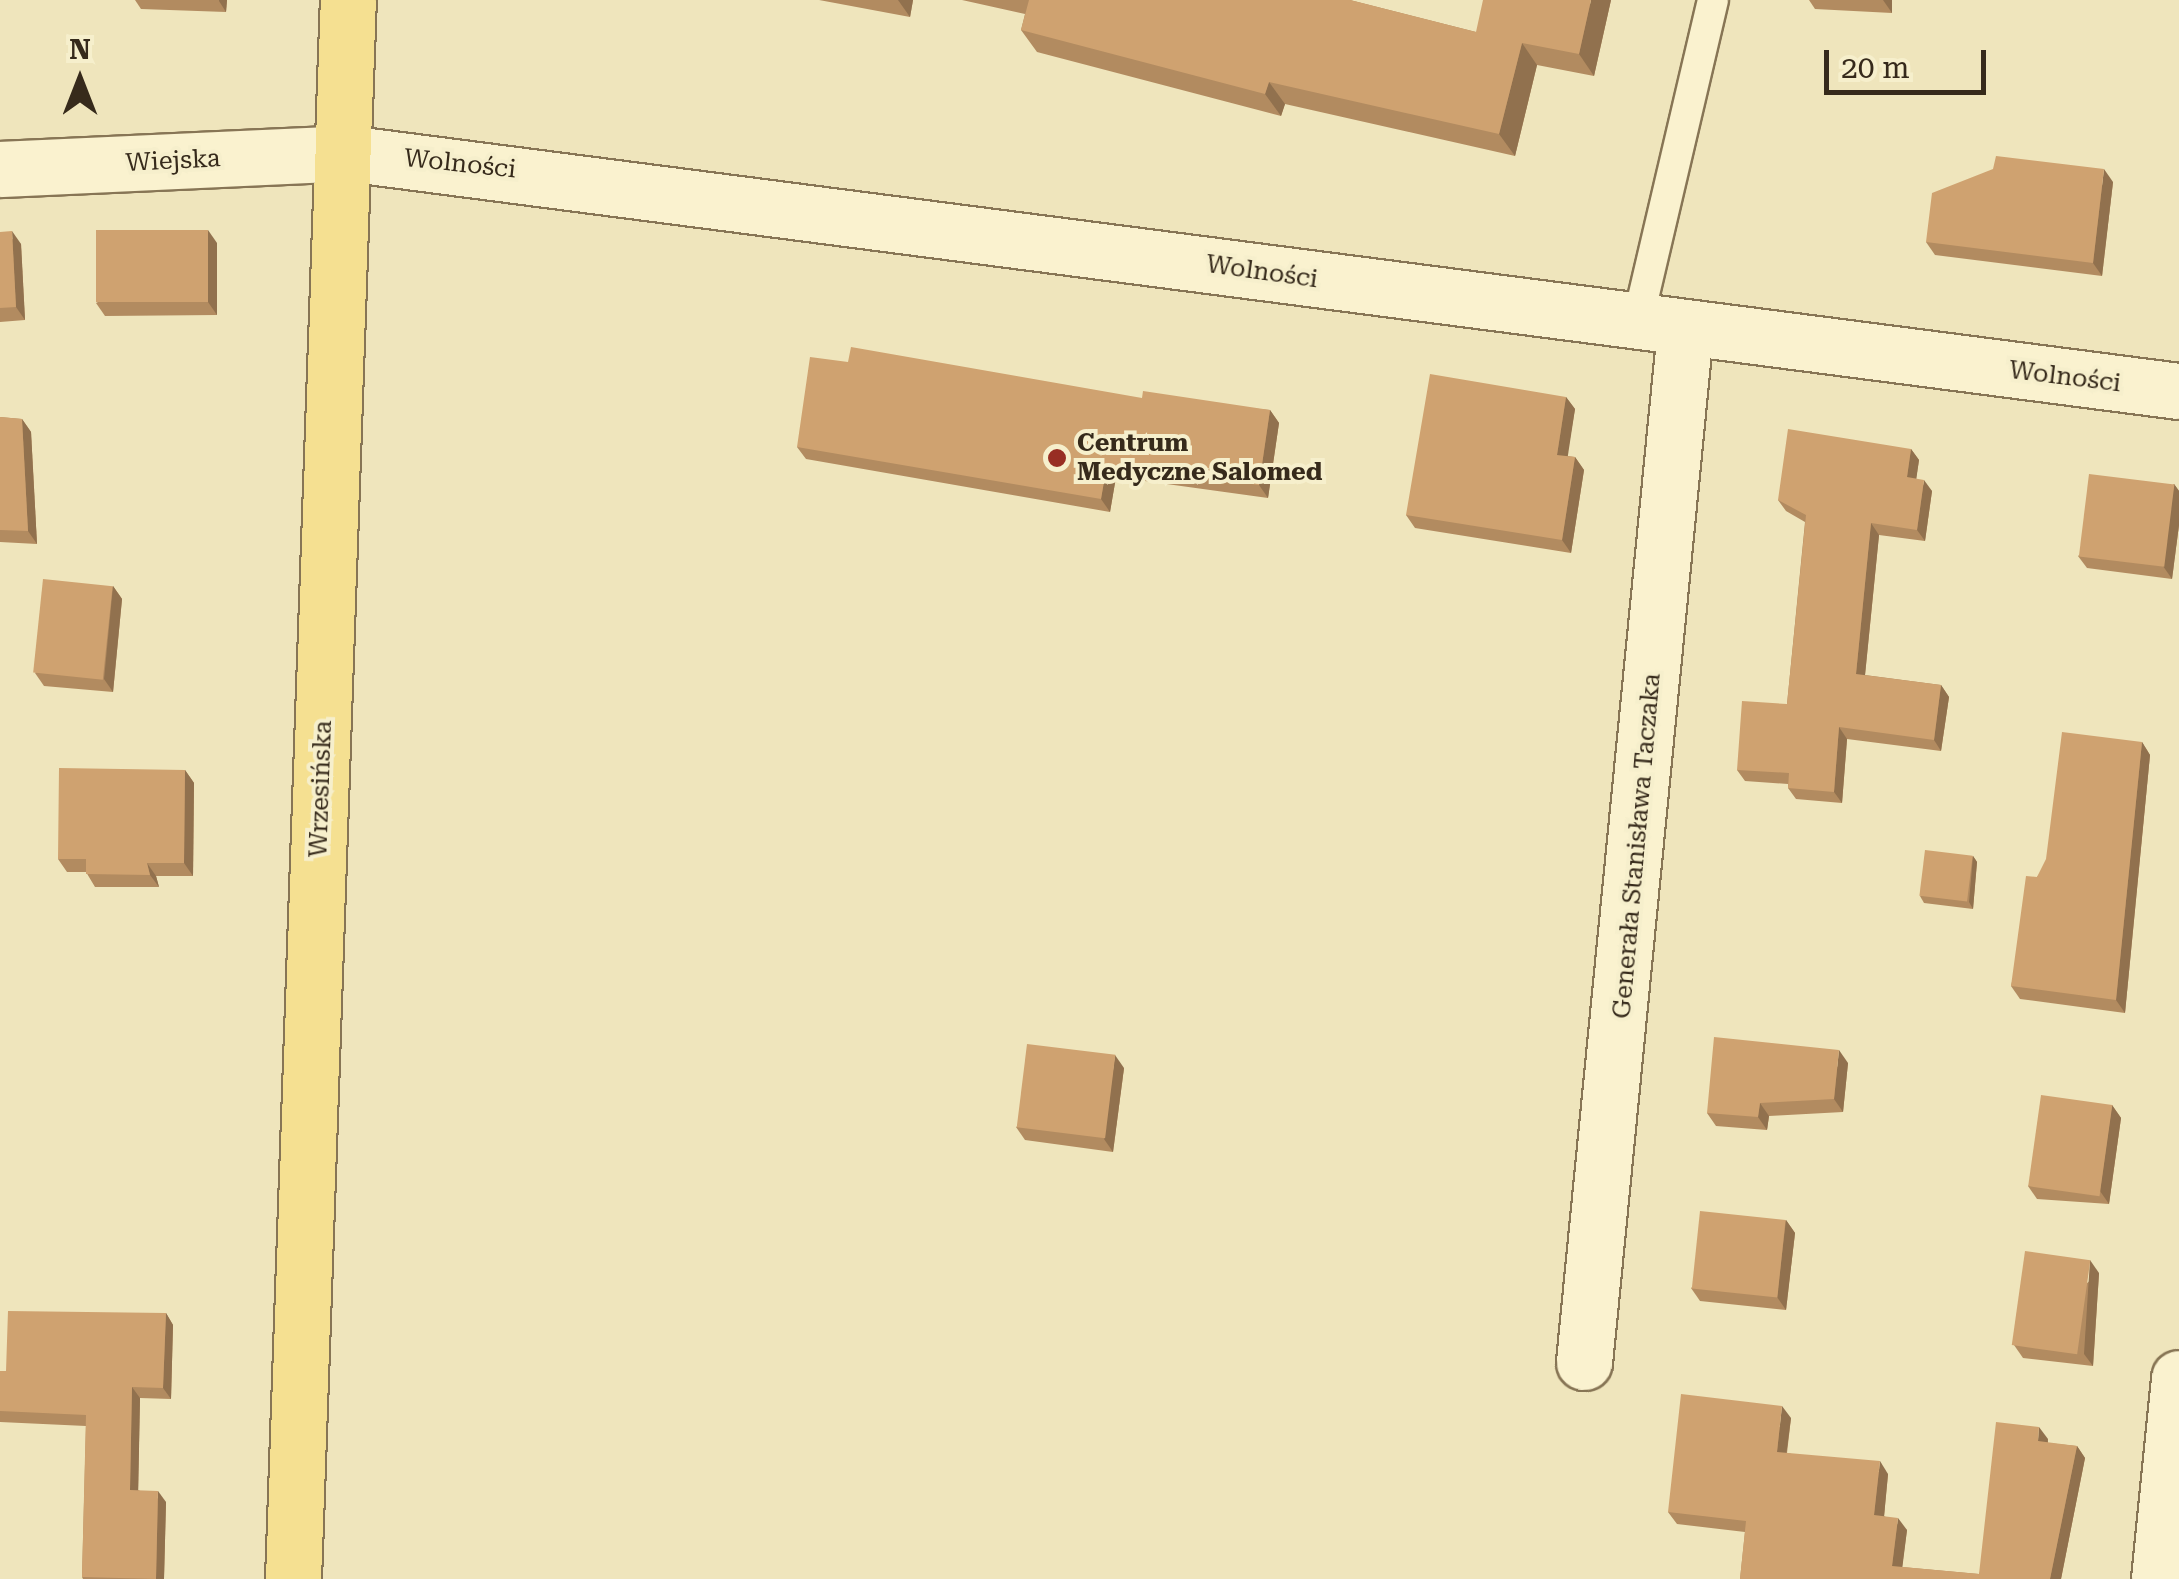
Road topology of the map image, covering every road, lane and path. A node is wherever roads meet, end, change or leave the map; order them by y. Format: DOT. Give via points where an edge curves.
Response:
graph roads {
  1 [pos="348,0"];
  2 [pos="1712,0"];
  3 [pos="346,153"];
  4 [pos="0,169"];
  5 [pos="1661,327"];
  6 [pos="2179,391"];
  7 [pos="1584,1362"];
  8 [pos="2179,1378"];
  9 [pos="294,1579"];
  10 [pos="2159,1579"];
  1 -- 3 [label="main road, Wrzesińska"];
  2 -- 5 [label="lane"];
  3 -- 4 [label="street, Wiejska"];
  3 -- 5 [label="street, Wolności"];
  3 -- 9 [label="main road, Wrzesińska"];
  5 -- 6 [label="street, Wolności"];
  5 -- 7 [label="street, Generała Stanisława Taczaka"];
  8 -- 10 [label="street"];
}
